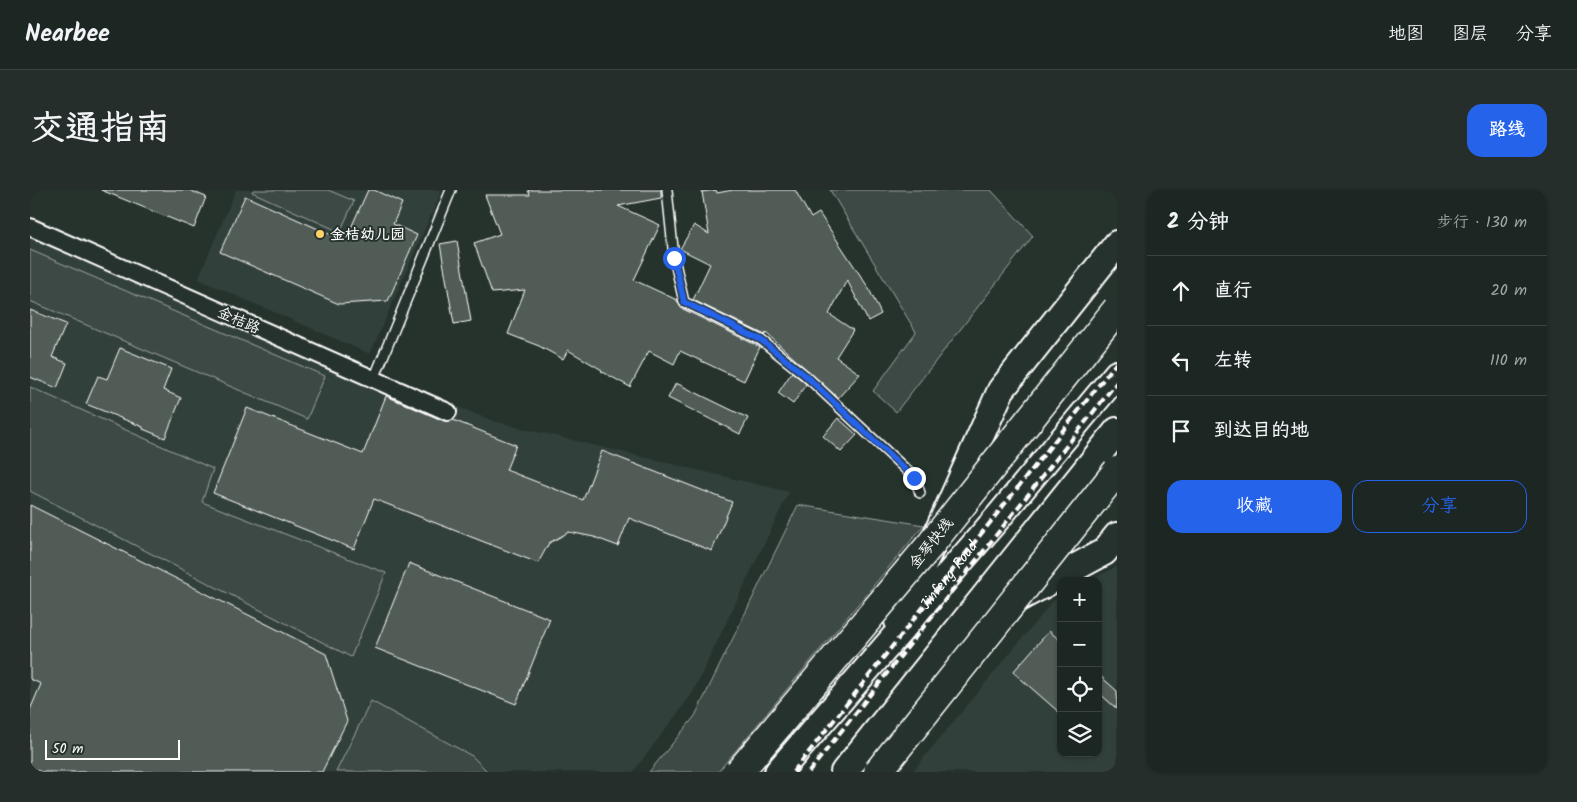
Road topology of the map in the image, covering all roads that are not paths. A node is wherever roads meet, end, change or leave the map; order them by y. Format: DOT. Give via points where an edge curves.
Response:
graph roads {
  1 [pos="451,190"];
  2 [pos="667,190"];
  3 [pos="30,227"];
  4 [pos="1117,244"];
  5 [pos="1117,309"];
  6 [pos="1117,374"];
  7 [pos="374,379"];
  8 [pos="448,412"];
  9 [pos="1117,431"];
  10 [pos="1117,471"];
  11 [pos="920,493"];
  12 [pos="1117,536"];
  13 [pos="958,631"];
  14 [pos="886,647"];
  15 [pos="739,772"];
  16 [pos="778,772"];
  17 [pos="844,772"];
  18 [pos="878,772"];
  1 -- 7 [label="lane"];
  2 -- 11 [label="lane" via="674,258 684,302 761,340 806,376 914,478"];
  3 -- 7 [label="street, 金桔路"];
  4 -- 14 [label="main road, bridge" via="1001,390"];
  5 -- 15 [label="highway, 金琴快线, bridge" via="931,544"];
  6 -- 14 [label="main road, Jinfeng Road"];
  7 -- 8 [label="street, 金桔路"];
  9 -- 13 [label="main road"];
  10 -- 18 [label="highway, bridge"];
  12 -- 13 [label="main road, bridge" via="1104,552"];
  13 -- 17 [label="main road"];
  14 -- 16 [label="main road, Jinfeng Road"];
}
